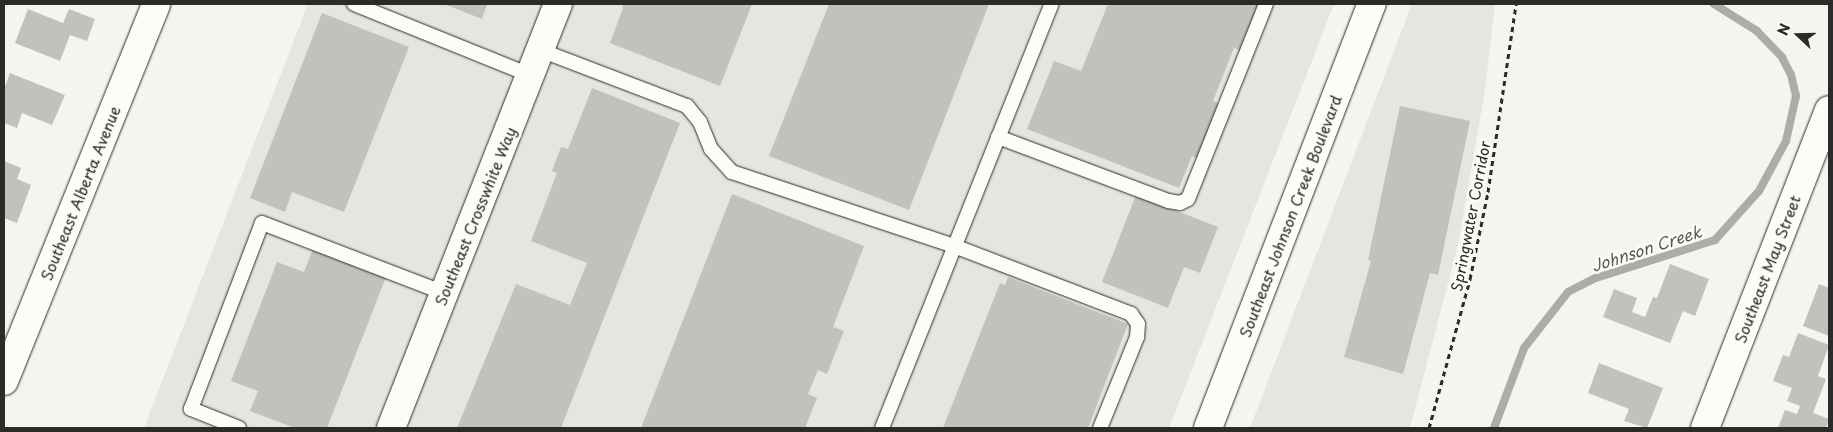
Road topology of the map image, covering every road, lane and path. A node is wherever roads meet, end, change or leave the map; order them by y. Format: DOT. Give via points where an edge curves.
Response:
graph roads {
  1 [pos="156,4"];
  2 [pos="354,4"];
  3 [pos="558,4"];
  4 [pos="1052,4"];
  5 [pos="1266,4"];
  6 [pos="1372,4"];
  7 [pos="1516,4"];
  8 [pos="540,50"];
  9 [pos="530,75"];
  10 [pos="1829,110"];
  11 [pos="998,138"];
  12 [pos="954,246"];
  13 [pos="444,293"];
  14 [pos="4,382"];
  15 [pos="239,428"];
  16 [pos="391,428"];
  17 [pos="882,428"];
  18 [pos="1100,428"];
  19 [pos="1208,428"];
  20 [pos="1429,428"];
  21 [pos="1705,428"];
  1 -- 14 [label="street, Southeast Alberta Avenue"];
  2 -- 9 [label="lane"];
  3 -- 8 [label="street, Southeast Crosswhite Way"];
  4 -- 11 [label="lane"];
  5 -- 11 [label="lane" via="1188,199 1180,203 1168,201"];
  6 -- 19 [label="street, Southeast Johnson Creek Boulevard"];
  7 -- 20 [label="path, Springwater Corridor" via="1483,217 1468,288"];
  8 -- 9 [label="street, Southeast Crosswhite Way"];
  8 -- 12 [label="lane" via="687,106 700,122 711,149 732,172"];
  9 -- 13 [label="street, Southeast Crosswhite Way"];
  10 -- 21 [label="street, Southeast May Street"];
  11 -- 12 [label="lane"];
  12 -- 17 [label="lane"];
  12 -- 18 [label="lane" via="1131,314 1138,324 1137,337"];
  13 -- 15 [label="lane" via="262,223 191,410"];
  13 -- 16 [label="street, Southeast Crosswhite Way"];
}
